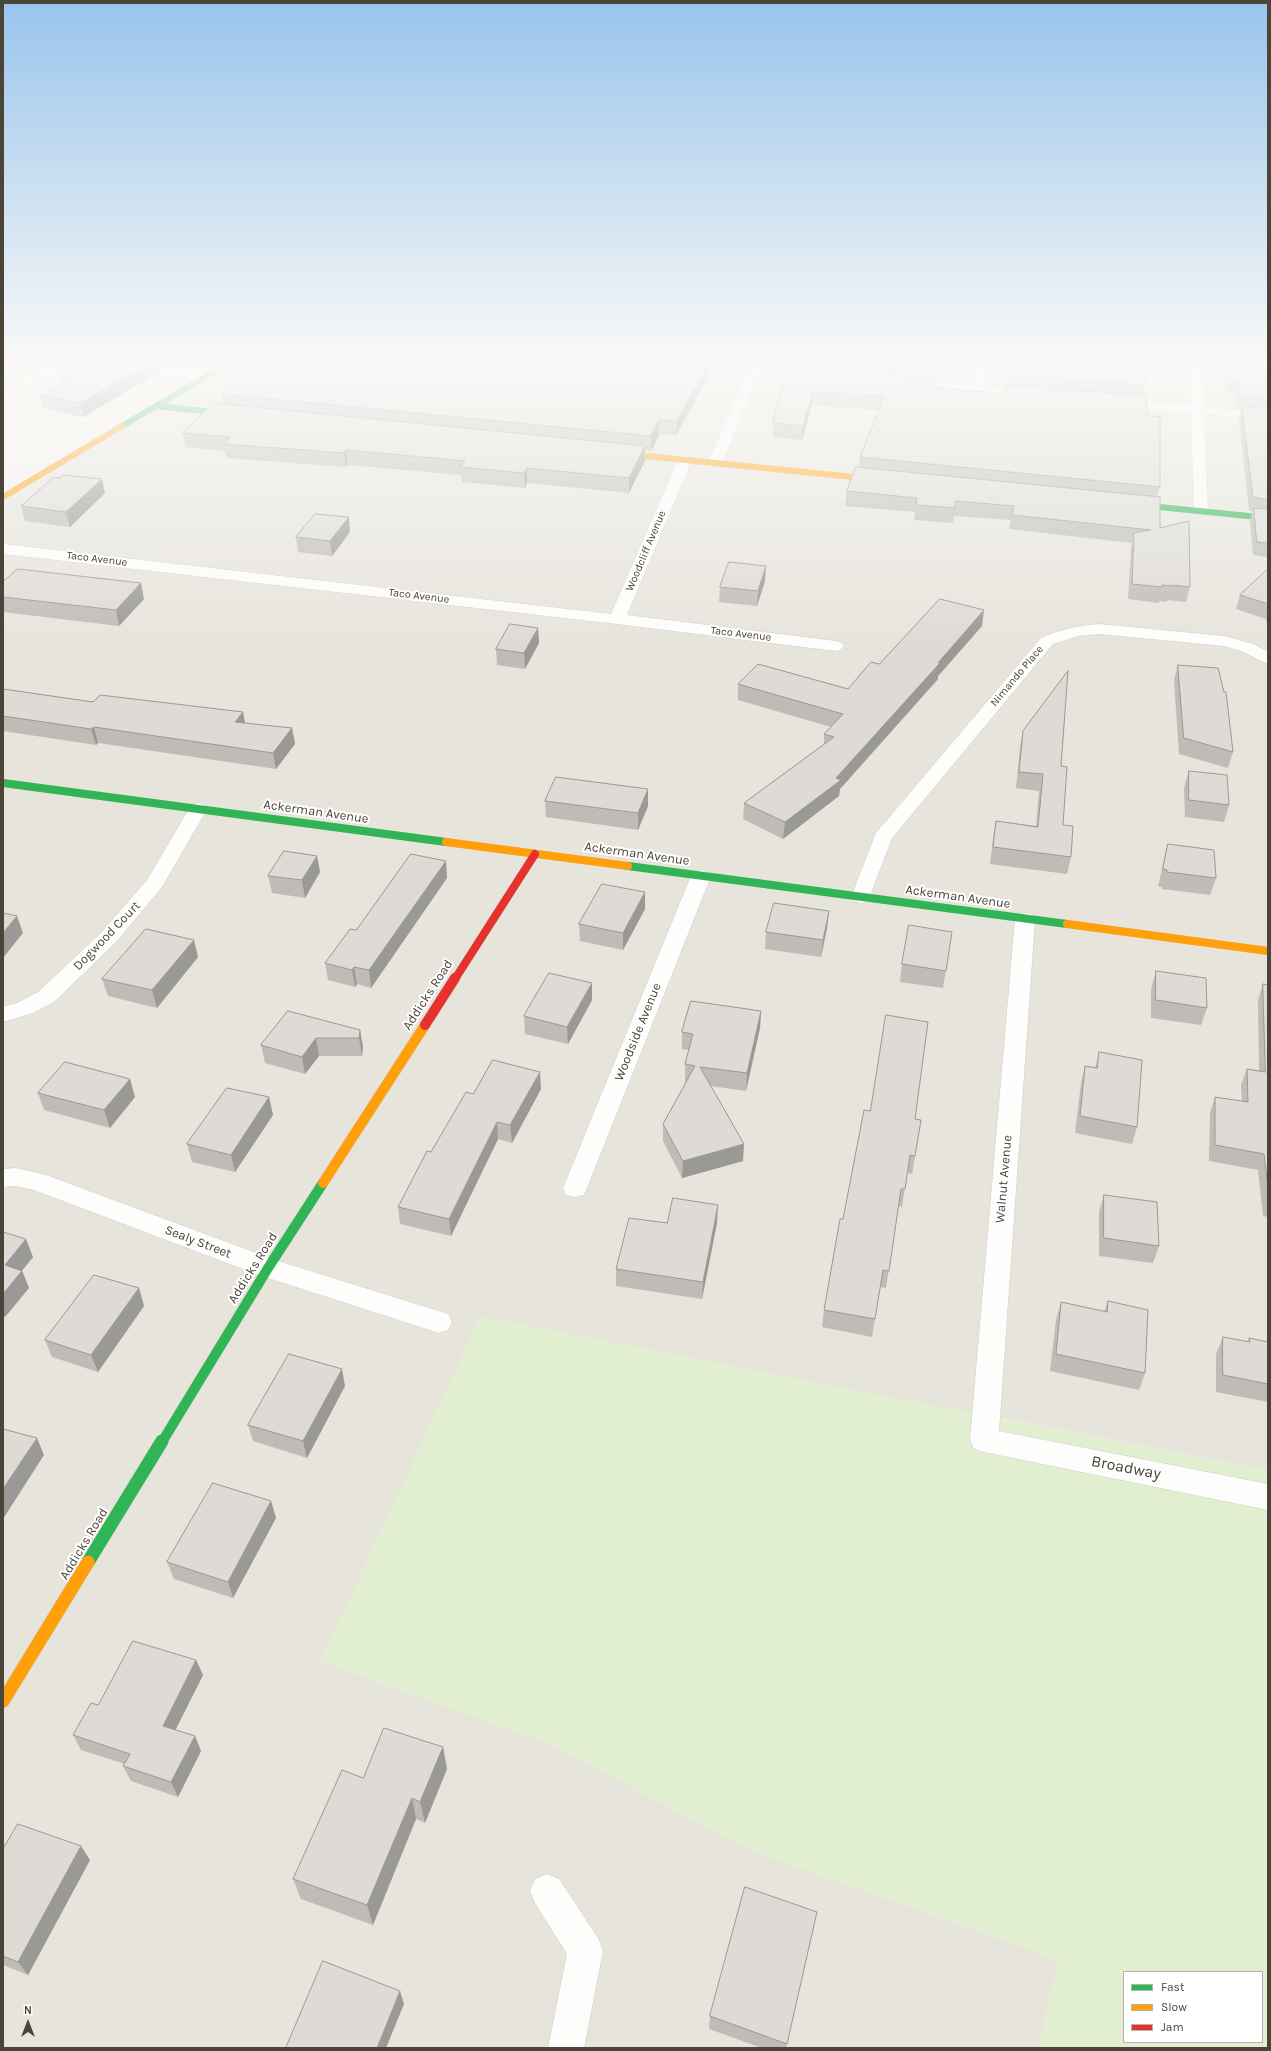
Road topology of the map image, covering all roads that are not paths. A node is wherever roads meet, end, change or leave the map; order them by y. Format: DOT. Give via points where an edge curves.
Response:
graph roads {
  1 [pos="74,455"];
  2 [pos="633,455"];
  3 [pos="719,455"];
  4 [pos="1200,455"];
  5 [pos="685,460"];
  6 [pos="715,463"];
  7 [pos="896,481"];
  8 [pos="3,497"];
  9 [pos="1122,503"];
  10 [pos="1201,511"];
  11 [pos="1268,518"];
  12 [pos="3,548"];
  13 [pos="617,619"];
  14 [pos="836,646"];
  15 [pos="1268,659"];
  16 [pos="3,783"];
  17 [pos="198,809"];
  18 [pos="535,854"];
  19 [pos="701,876"];
  20 [pos="861,897"];
  21 [pos="1025,919"];
  22 [pos="1268,951"];
  23 [pos="3,1015"];
  24 [pos="3,1178"];
  25 [pos="575,1188"];
  26 [pos="268,1268"];
  27 [pos="438,1322"];
  28 [pos="984,1440"];
  29 [pos="1268,1496"];
  30 [pos="3,1701"];
  31 [pos="547,1891"];
  32 [pos="566,2048"];
  1 -- 8 [label="street"];
  2 -- 5 [label="street"];
  3 -- 6 [label="street"];
  4 -- 10 [label="street"];
  5 -- 6 [label="street"];
  5 -- 13 [label="street, Woodcliff Avenue"];
  6 -- 7 [label="street"];
  9 -- 10 [label="street"];
  10 -- 11 [label="street"];
  12 -- 13 [label="street, Taco Avenue"];
  13 -- 14 [label="street, Taco Avenue"];
  15 -- 20 [label="street, Nimando Place" via="1259,652 1224,641 1099,629 1061,634 1047,641 883,837"];
  16 -- 17 [label="street, Ackerman Avenue"];
  17 -- 18 [label="street, Ackerman Avenue"];
  17 -- 23 [label="street, Dogwood Court" via="155,883 108,938 46,997 25,1008"];
  18 -- 19 [label="street, Ackerman Avenue"];
  18 -- 26 [label="street, Addicks Road"];
  19 -- 20 [label="street, Ackerman Avenue"];
  19 -- 25 [label="street, Woodside Avenue"];
  20 -- 21 [label="street, Ackerman Avenue"];
  21 -- 22 [label="street, Ackerman Avenue"];
  21 -- 28 [label="street, Walnut Avenue"];
  24 -- 26 [label="street, Sealy Street" via="37,1180"];
  26 -- 27 [label="street, Sealy Street"];
  26 -- 30 [label="street, Addicks Road"];
  28 -- 29 [label="street, Broadway"];
  31 -- 32 [label="street" via="585,1951"];
}
